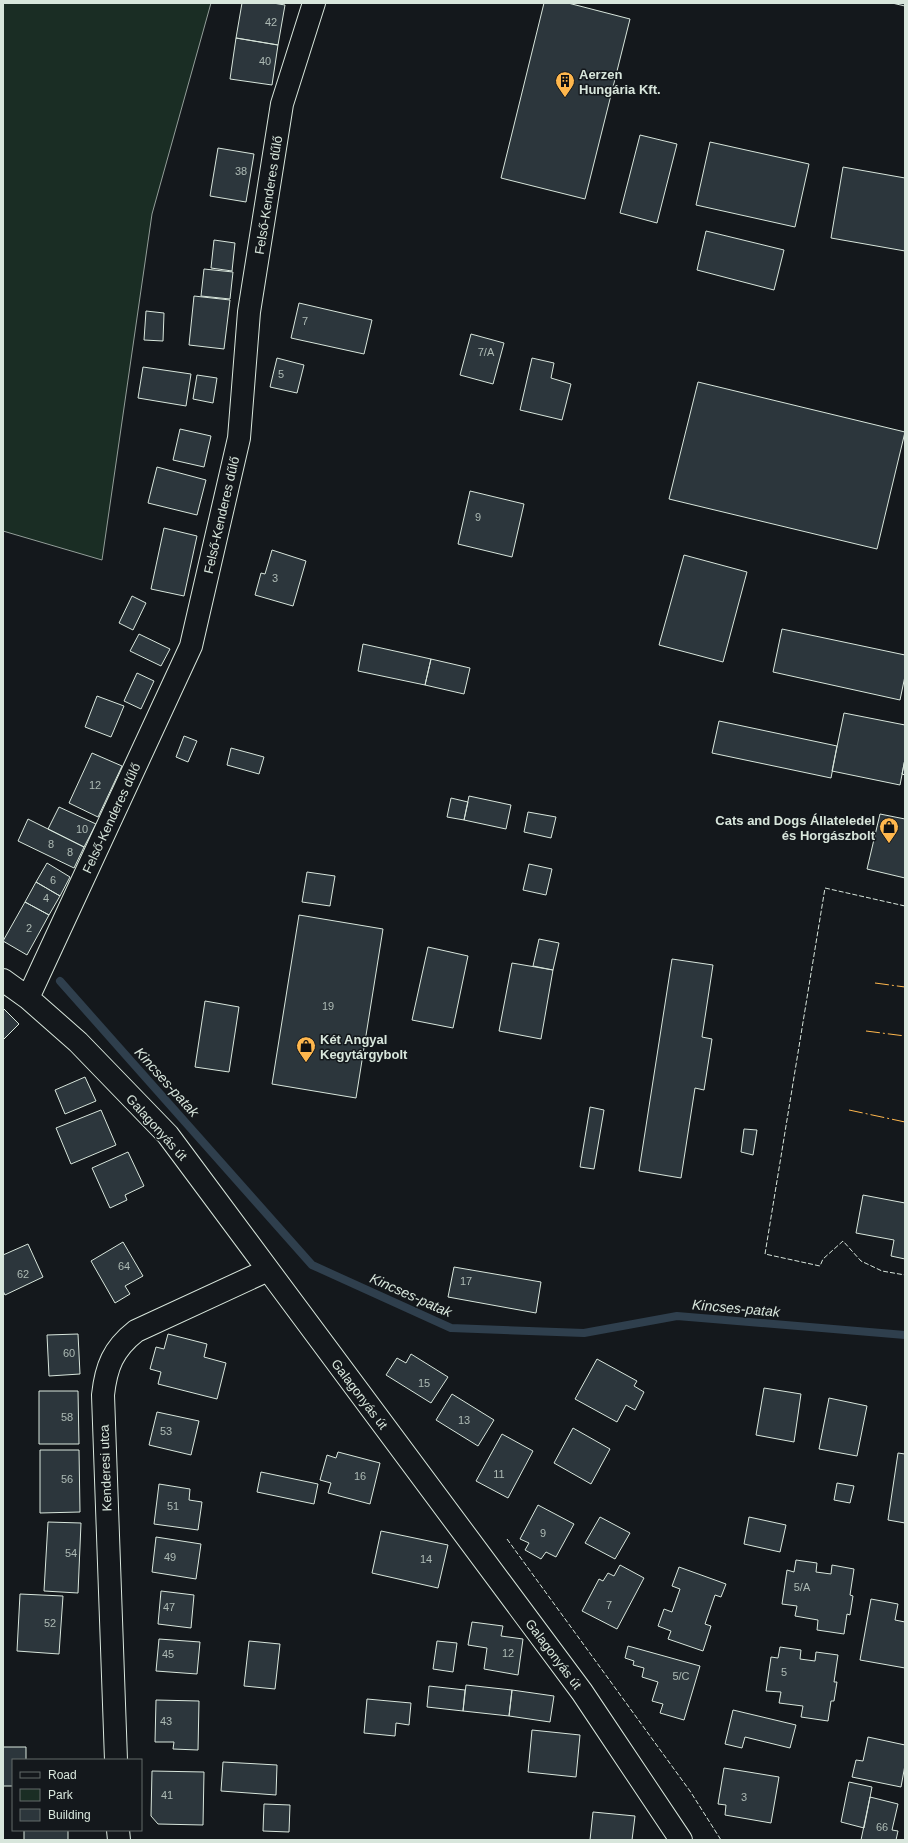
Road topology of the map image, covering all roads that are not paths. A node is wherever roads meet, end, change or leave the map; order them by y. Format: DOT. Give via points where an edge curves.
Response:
graph roads {
  1 [pos="314,3"];
  2 [pos="3,980"];
  3 [pos="28,998"];
  4 [pos="268,1270"];
  5 [pos="116,1759"];
  6 [pos="681,1840"];
  1 -- 3 [label="street, Felső-Kenderes dűlő" via="282,104 249,312 239,438 191,646"];
  2 -- 3 [label="street, Galagonyás út"];
  3 -- 4 [label="street, Galagonyás út" via="78,1042 168,1135"];
  4 -- 5 [label="street, Kenderesi utca" via="136,1331 123,1341 105,1375 103,1403"];
  4 -- 6 [label="street, Galagonyás út" via="582,1692"];
}
